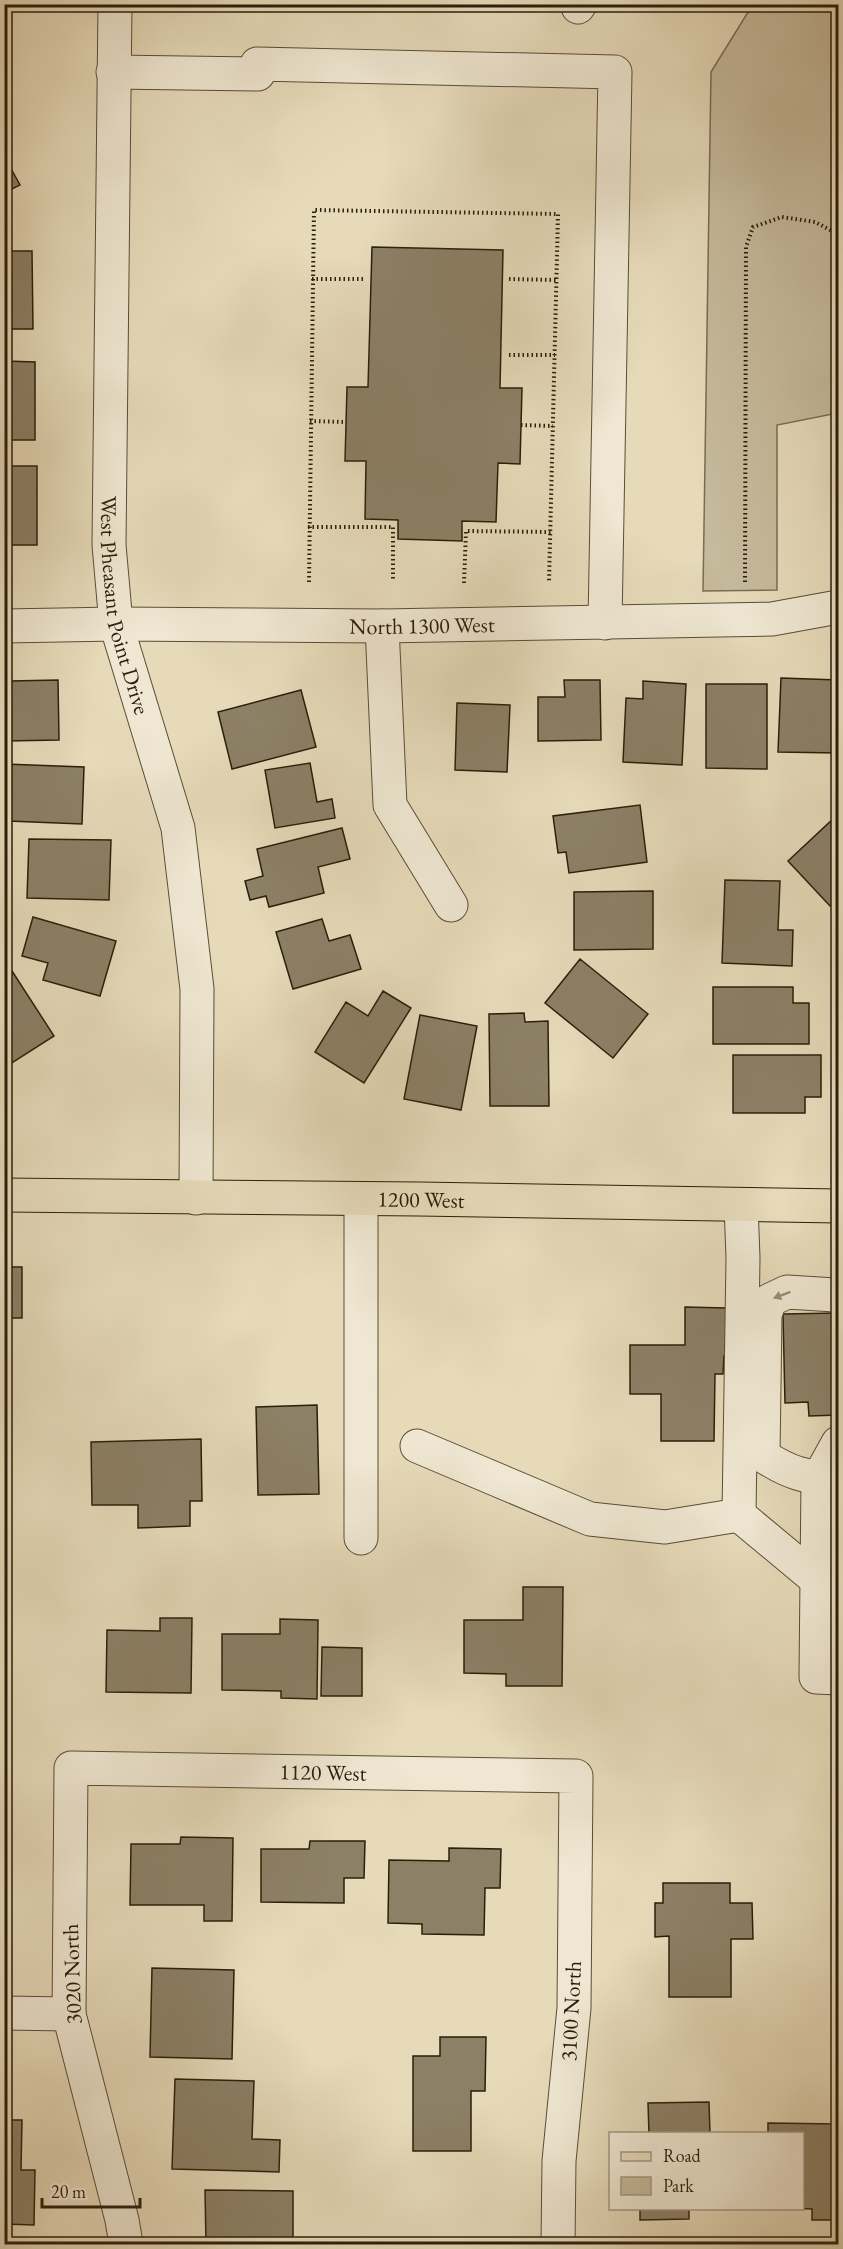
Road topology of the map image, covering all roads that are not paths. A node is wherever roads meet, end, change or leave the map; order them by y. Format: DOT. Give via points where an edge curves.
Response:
graph roads {
  1 [pos="115,4"];
  2 [pos="113,72"];
  3 [pos="838,607"];
  4 [pos="605,623"];
  5 [pos="116,624"];
  6 [pos="4,626"];
  7 [pos="382,626"];
  8 [pos="451,905"];
  9 [pos="4,1196"];
  10 [pos="196,1198"];
  11 [pos="361,1199"];
  12 [pos="741,1205"];
  13 [pos="838,1206"];
  14 [pos="838,1297"];
  15 [pos="838,1443"];
  16 [pos="417,1446"];
  17 [pos="828,1478"];
  18 [pos="739,1515"];
  19 [pos="361,1538"];
  20 [pos="816,1579"];
  21 [pos="838,1678"];
  22 [pos="71,1768"];
  23 [pos="576,1776"];
  24 [pos="4,2013"];
  25 [pos="69,2014"];
  26 [pos="126,2244"];
  27 [pos="558,2244"];
  1 -- 2 [label="street, West Pheasant Point Drive"];
  2 -- 4 [label="street" via="258,74 257,64 615,72"];
  2 -- 5 [label="street, West Pheasant Point Drive" via="109,546"];
  3 -- 4 [label="street, North 1300 West" via="772,619"];
  4 -- 7 [label="street, North 1300 West"];
  5 -- 6 [label="street, North 1300 West"];
  5 -- 7 [label="street, North 1300 West"];
  5 -- 10 [label="street, West Pheasant Point Drive" via="178,828 197,989"];
  7 -- 8 [label="street" via="390,806"];
  9 -- 10 [label="main road, 1200 West"];
  10 -- 11 [label="main road, 1200 West"];
  11 -- 12 [label="main road, 1200 West"];
  11 -- 19 [label="street"];
  12 -- 13 [label="main road, 1200 West"];
  12 -- 18 [label="street"];
  14 -- 17 [label="street, one-way" via="787,1292 770,1300 765,1315 763,1456 787,1471"];
  15 -- 17 [label="street"];
  16 -- 18 [label="street" via="590,1519 664,1527"];
  17 -- 20 [label="street"];
  18 -- 20 [label="street"];
  20 -- 21 [label="street" via="816,1677"];
  22 -- 23 [label="street, 1120 West"];
  22 -- 25 [label="street, 3020 North"];
  23 -- 27 [label="street, 3100 North" via="574,2008 559,2161"];
  24 -- 25 [label="street"];
  25 -- 26 [label="street, 3020 North"];
}
